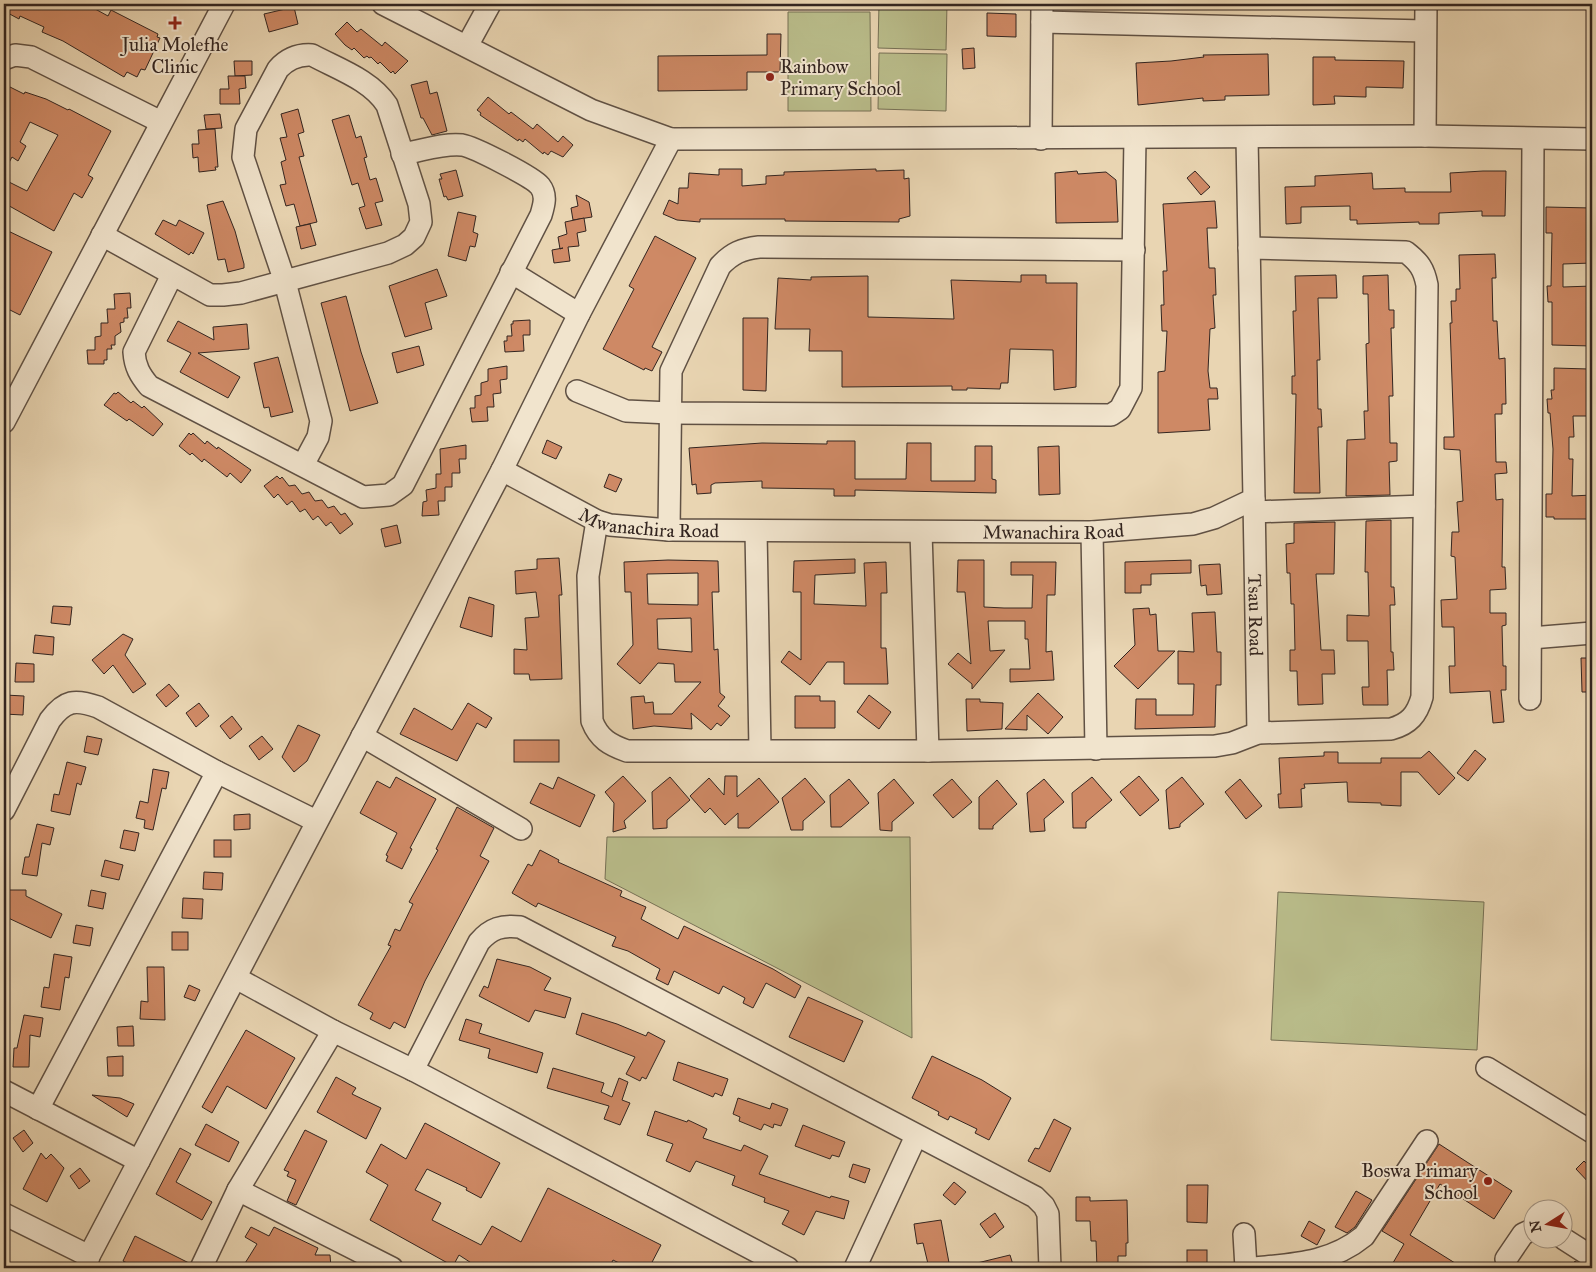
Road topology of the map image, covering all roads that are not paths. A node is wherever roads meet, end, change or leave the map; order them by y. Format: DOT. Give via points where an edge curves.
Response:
graph roads {
  1 [pos="224,4"];
  2 [pos="384,4"];
  3 [pos="490,4"];
  4 [pos="1426,4"];
  5 [pos="1042,13"];
  6 [pos="1426,31"];
  7 [pos="467,46"];
  8 [pos="4,59"];
  9 [pos="161,122"];
  10 [pos="1425,136"];
  11 [pos="1135,138"];
  12 [pos="1247,138"];
  13 [pos="671,139"];
  14 [pos="1041,139"];
  15 [pos="1592,139"];
  16 [pos="1532,140"];
  17 [pos="402,154"];
  18 [pos="102,235"];
  19 [pos="1249,248"];
  20 [pos="1134,250"];
  21 [pos="511,272"];
  22 [pos="172,275"];
  23 [pos="285,282"];
  24 [pos="579,314"];
  25 [pos="577,391"];
  26 [pos="670,413"];
  27 [pos="4,422"];
  28 [pos="303,465"];
  29 [pos="502,470"];
  30 [pos="1254,505"];
  31 [pos="1424,506"];
  32 [pos="597,521"];
  33 [pos="670,530"];
  34 [pos="756,531"];
  35 [pos="921,532"];
  36 [pos="1092,532"];
  37 [pos="1592,633"];
  38 [pos="1531,638"];
  39 [pos="1530,699"];
  40 [pos="1258,733"];
  41 [pos="362,736"];
  42 [pos="1096,749"];
  43 [pos="760,750"];
  44 [pos="928,751"];
  45 [pos="217,772"];
  46 [pos="4,810"];
  47 [pos="316,822"];
  48 [pos="520,828"];
  49 [pos="236,978"];
  50 [pos="333,1031"];
  51 [pos="1487,1068"];
  52 [pos="413,1070"];
  53 [pos="4,1092"];
  54 [pos="38,1109"];
  55 [pos="1592,1132"];
  56 [pos="916,1136"];
  57 [pos="1427,1141"];
  58 [pos="139,1161"];
  59 [pos="238,1190"];
  60 [pos="4,1214"];
  61 [pos="1244,1234"];
  62 [pos="1524,1234"];
  63 [pos="1574,1245"];
  64 [pos="1592,1257"];
  65 [pos="357,1259"];
  66 [pos="1506,1259"];
  67 [pos="753,1260"];
  68 [pos="88,1262"];
  69 [pos="201,1268"];
  70 [pos="392,1268"];
  71 [pos="788,1268"];
  72 [pos="855,1268"];
  73 [pos="1050,1268"];
  74 [pos="1246,1268"];
  75 [pos="1254,1268"];
  1 -- 9 [label="street"];
  2 -- 7 [label="street"];
  3 -- 7 [label="street"];
  4 -- 6 [label="street"];
  5 -- 6 [label="street"];
  5 -- 14 [label="street"];
  6 -- 10 [label="street"];
  7 -- 13 [label="street" via="591,110"];
  8 -- 9 [label="street" via="15,55 31,57"];
  9 -- 18 [label="street"];
  10 -- 12 [label="street"];
  10 -- 16 [label="street"];
  11 -- 12 [label="street"];
  11 -- 14 [label="street"];
  11 -- 20 [label="street"];
  12 -- 19 [label="street"];
  13 -- 14 [label="street"];
  13 -- 24 [label="street"];
  15 -- 16 [label="street"];
  16 -- 38 [label="street"];
  17 -- 21 [label="street" via="450,145 464,146 532,178 541,187 545,201 541,215"];
  17 -- 23 [label="street" via="419,204 421,222 414,237 388,253"];
  17 -- 23 [label="street" via="388,105 371,86 312,55 302,54 284,62 246,130 243,157"];
  18 -- 22 [label="street"];
  18 -- 27 [label="street"];
  19 -- 30 [label="street"];
  19 -- 31 [label="street" via="1406,252 1425,271"];
  20 -- 26 [label="street" via="743,249 729,256 720,266 676,358 671,371"];
  20 -- 26 [label="street" via="1131,388 1120,409 1111,414"];
  21 -- 24 [label="street"];
  21 -- 28 [label="street" via="403,485 389,495 363,497"];
  22 -- 23 [label="street" via="210,295 241,293"];
  22 -- 28 [label="street" via="134,352 140,375 149,386"];
  23 -- 28 [label="street" via="321,421 318,436"];
  24 -- 29 [label="street"];
  25 -- 26 [label="street" via="626,411"];
  26 -- 33 [label="street"];
  29 -- 32 [label="street, Mwanachira Road"];
  29 -- 41 [label="street"];
  30 -- 31 [label="street"];
  30 -- 36 [label="street, Mwanachira Road" via="1193,524"];
  30 -- 40 [label="street, Tsau Road"];
  31 -- 40 [label="street" via="1422,697 1412,719 1391,729"];
  32 -- 33 [label="street, Mwanachira Road"];
  32 -- 43 [label="street" via="588,576 592,721 596,734 611,746 627,751"];
  33 -- 34 [label="street, Mwanachira Road"];
  34 -- 35 [label="street, Mwanachira Road"];
  34 -- 43 [label="street"];
  35 -- 36 [label="street, Mwanachira Road"];
  35 -- 44 [label="street"];
  36 -- 42 [label="street"];
  37 -- 38 [label="street"];
  38 -- 39 [label="street"];
  40 -- 42 [label="street" via="1215,746"];
  41 -- 47 [label="street"];
  41 -- 48 [label="street"];
  42 -- 44 [label="street"];
  43 -- 44 [label="street"];
  45 -- 46 [label="street" via="98,707 82,702 68,704 59,708 50,720"];
  45 -- 47 [label="street"];
  45 -- 54 [label="street"];
  47 -- 49 [label="street"];
  49 -- 50 [label="street"];
  49 -- 58 [label="street"];
  50 -- 52 [label="street"];
  50 -- 59 [label="street"];
  51 -- 55 [label="street"];
  52 -- 56 [label="street" via="479,942 497,928 520,927"];
  52 -- 67 [label="street"];
  53 -- 54 [label="street"];
  54 -- 58 [label="street"];
  56 -- 72 [label="street"];
  56 -- 73 [label="street" via="1035,1197 1044,1206 1050,1225"];
  57 -- 75 [label="street" via="1358,1241 1320,1260"];
  58 -- 68 [label="street"];
  59 -- 65 [label="street"];
  59 -- 69 [label="street"];
  60 -- 68 [label="street"];
  61 -- 74 [label="street"];
  62 -- 66 [label="street"];
  63 -- 64 [label="street"];
  65 -- 70 [label="street"];
  67 -- 71 [label="street"];
}
